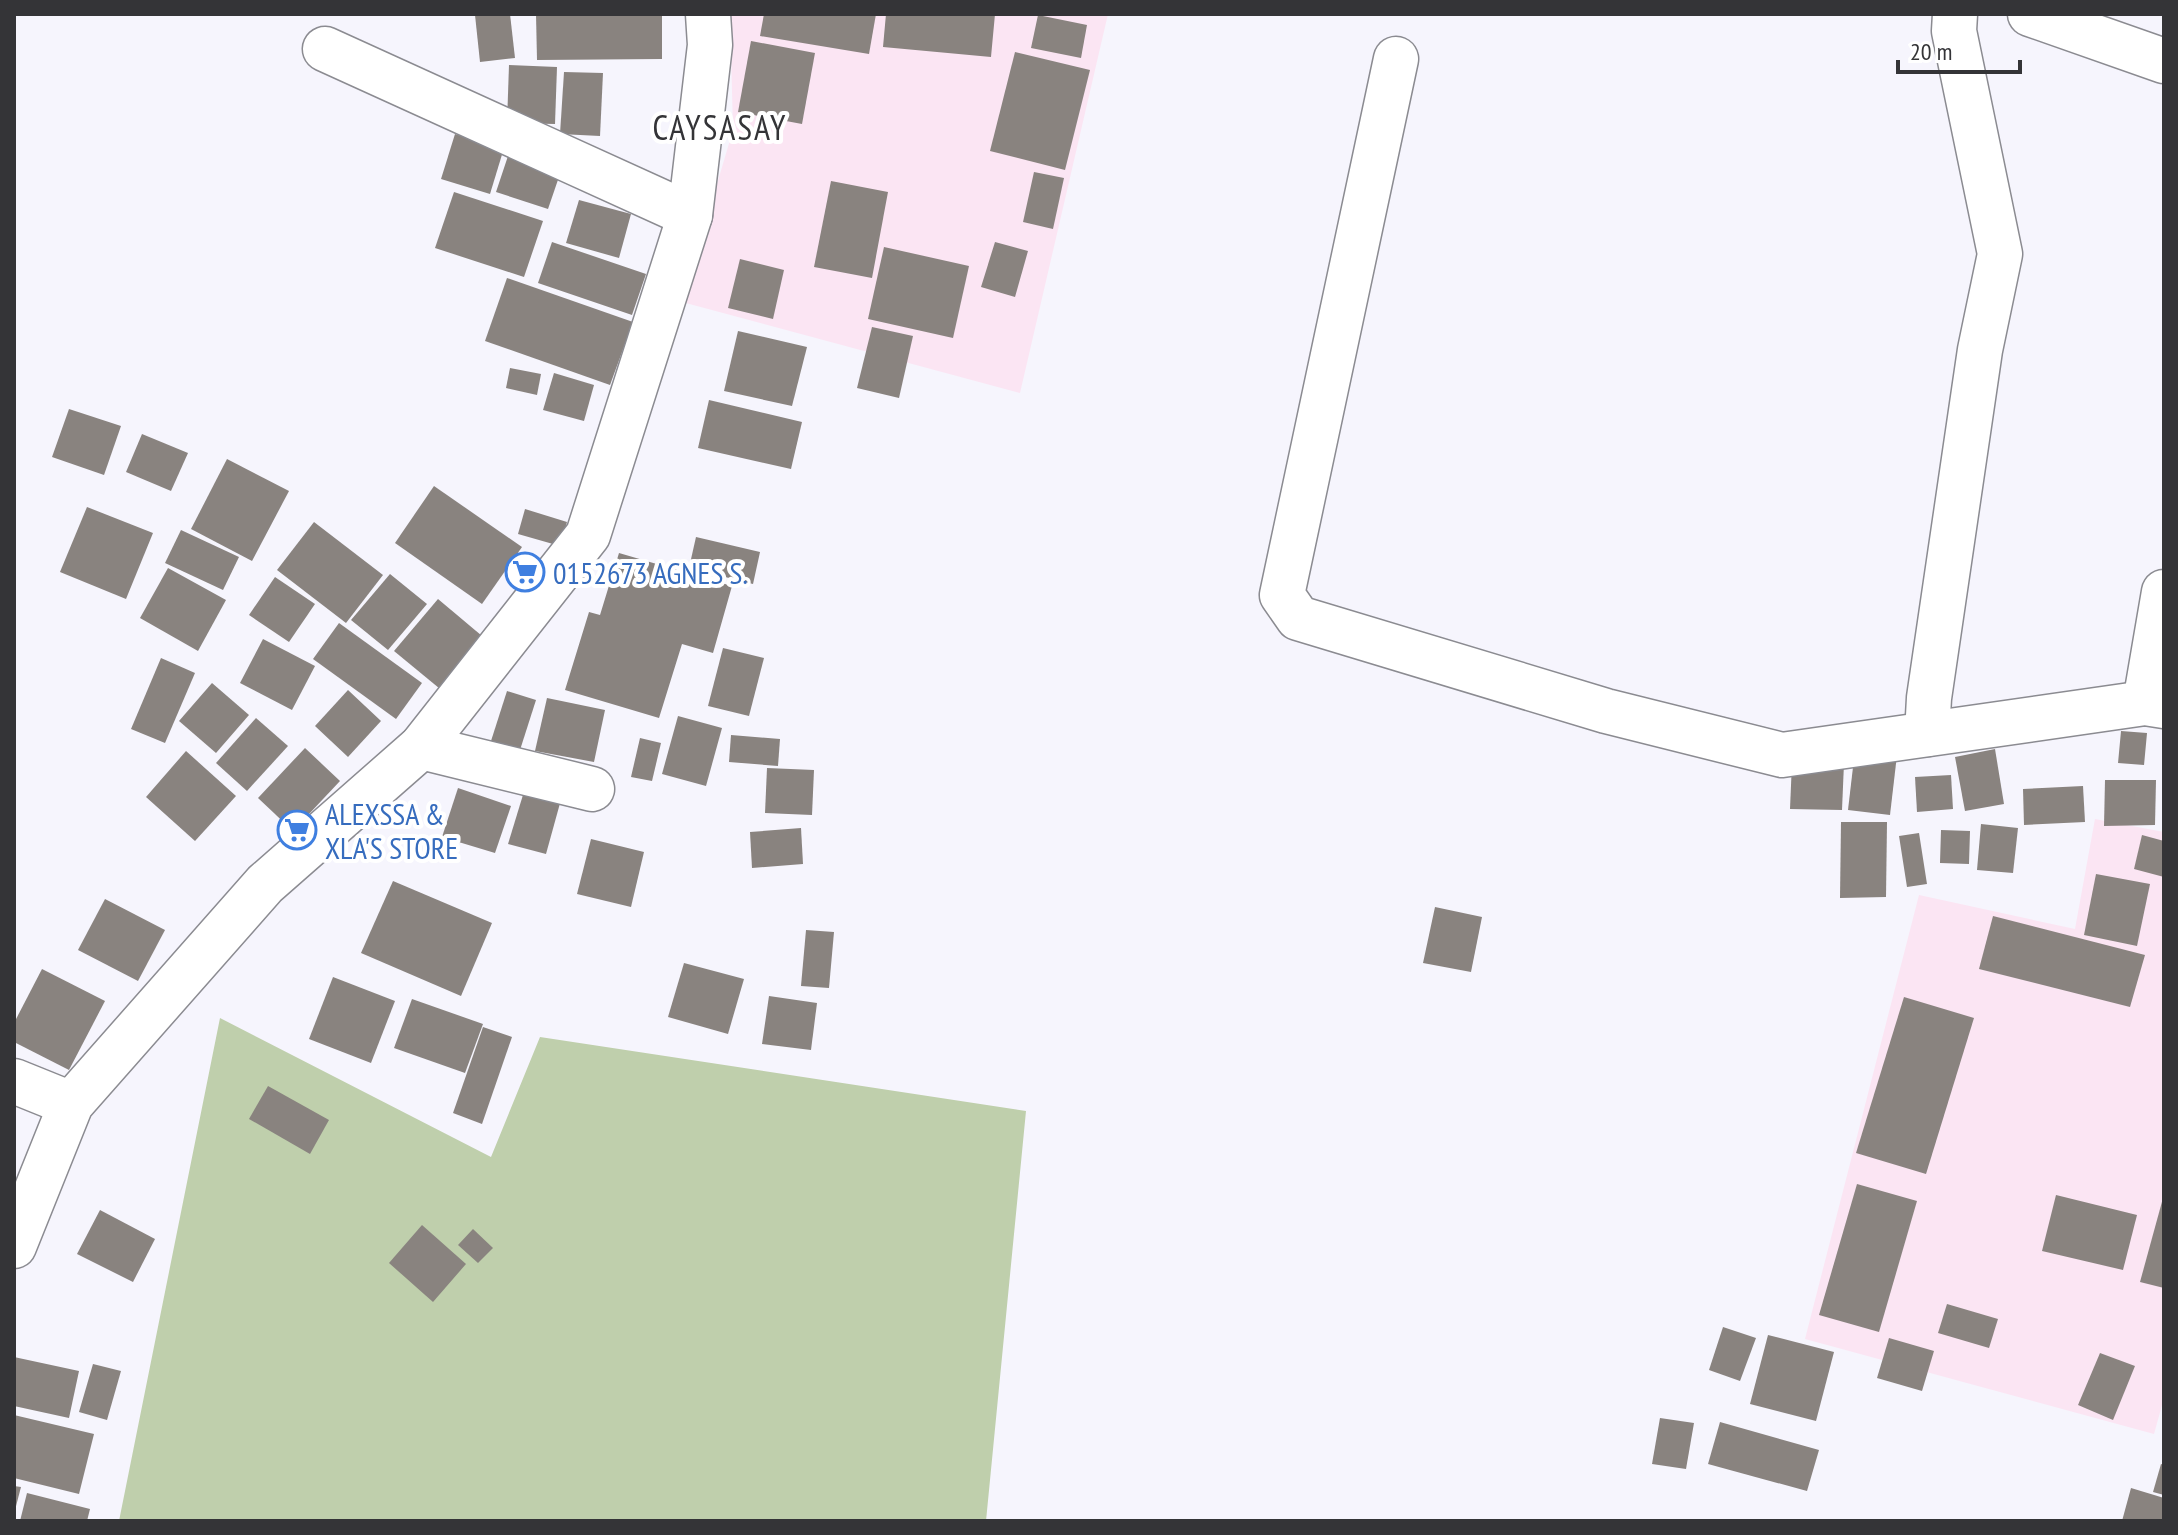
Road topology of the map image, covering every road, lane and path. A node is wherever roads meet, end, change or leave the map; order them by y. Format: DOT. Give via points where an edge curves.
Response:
graph roads {
  1 [pos="708,14"];
  2 [pos="1955,14"];
  3 [pos="2030,14"];
  4 [pos="325,49"];
  5 [pos="1396,59"];
  6 [pos="2164,61"];
  7 [pos="690,215"];
  8 [pos="2164,592"];
  9 [pos="2154,705"];
  10 [pos="1927,734"];
  11 [pos="421,747"];
  12 [pos="592,789"];
  13 [pos="14,1081"];
  14 [pos="71,1104"];
  15 [pos="14,1246"];
  1 -- 7 [label="street" via="710,45"];
  2 -- 10 [label="street" via="1954,31 2000,254 1980,350"];
  3 -- 6 [label="street"];
  4 -- 7 [label="street"];
  5 -- 10 [label="street" via="1282,595 1298,618 1606,711 1782,755"];
  7 -- 11 [label="street" via="588,535"];
  8 -- 9 [label="street"];
  9 -- 10 [label="street"];
  11 -- 12 [label="street"];
  11 -- 14 [label="street" via="265,884"];
  13 -- 14 [label="street"];
  14 -- 15 [label="street"];
}
